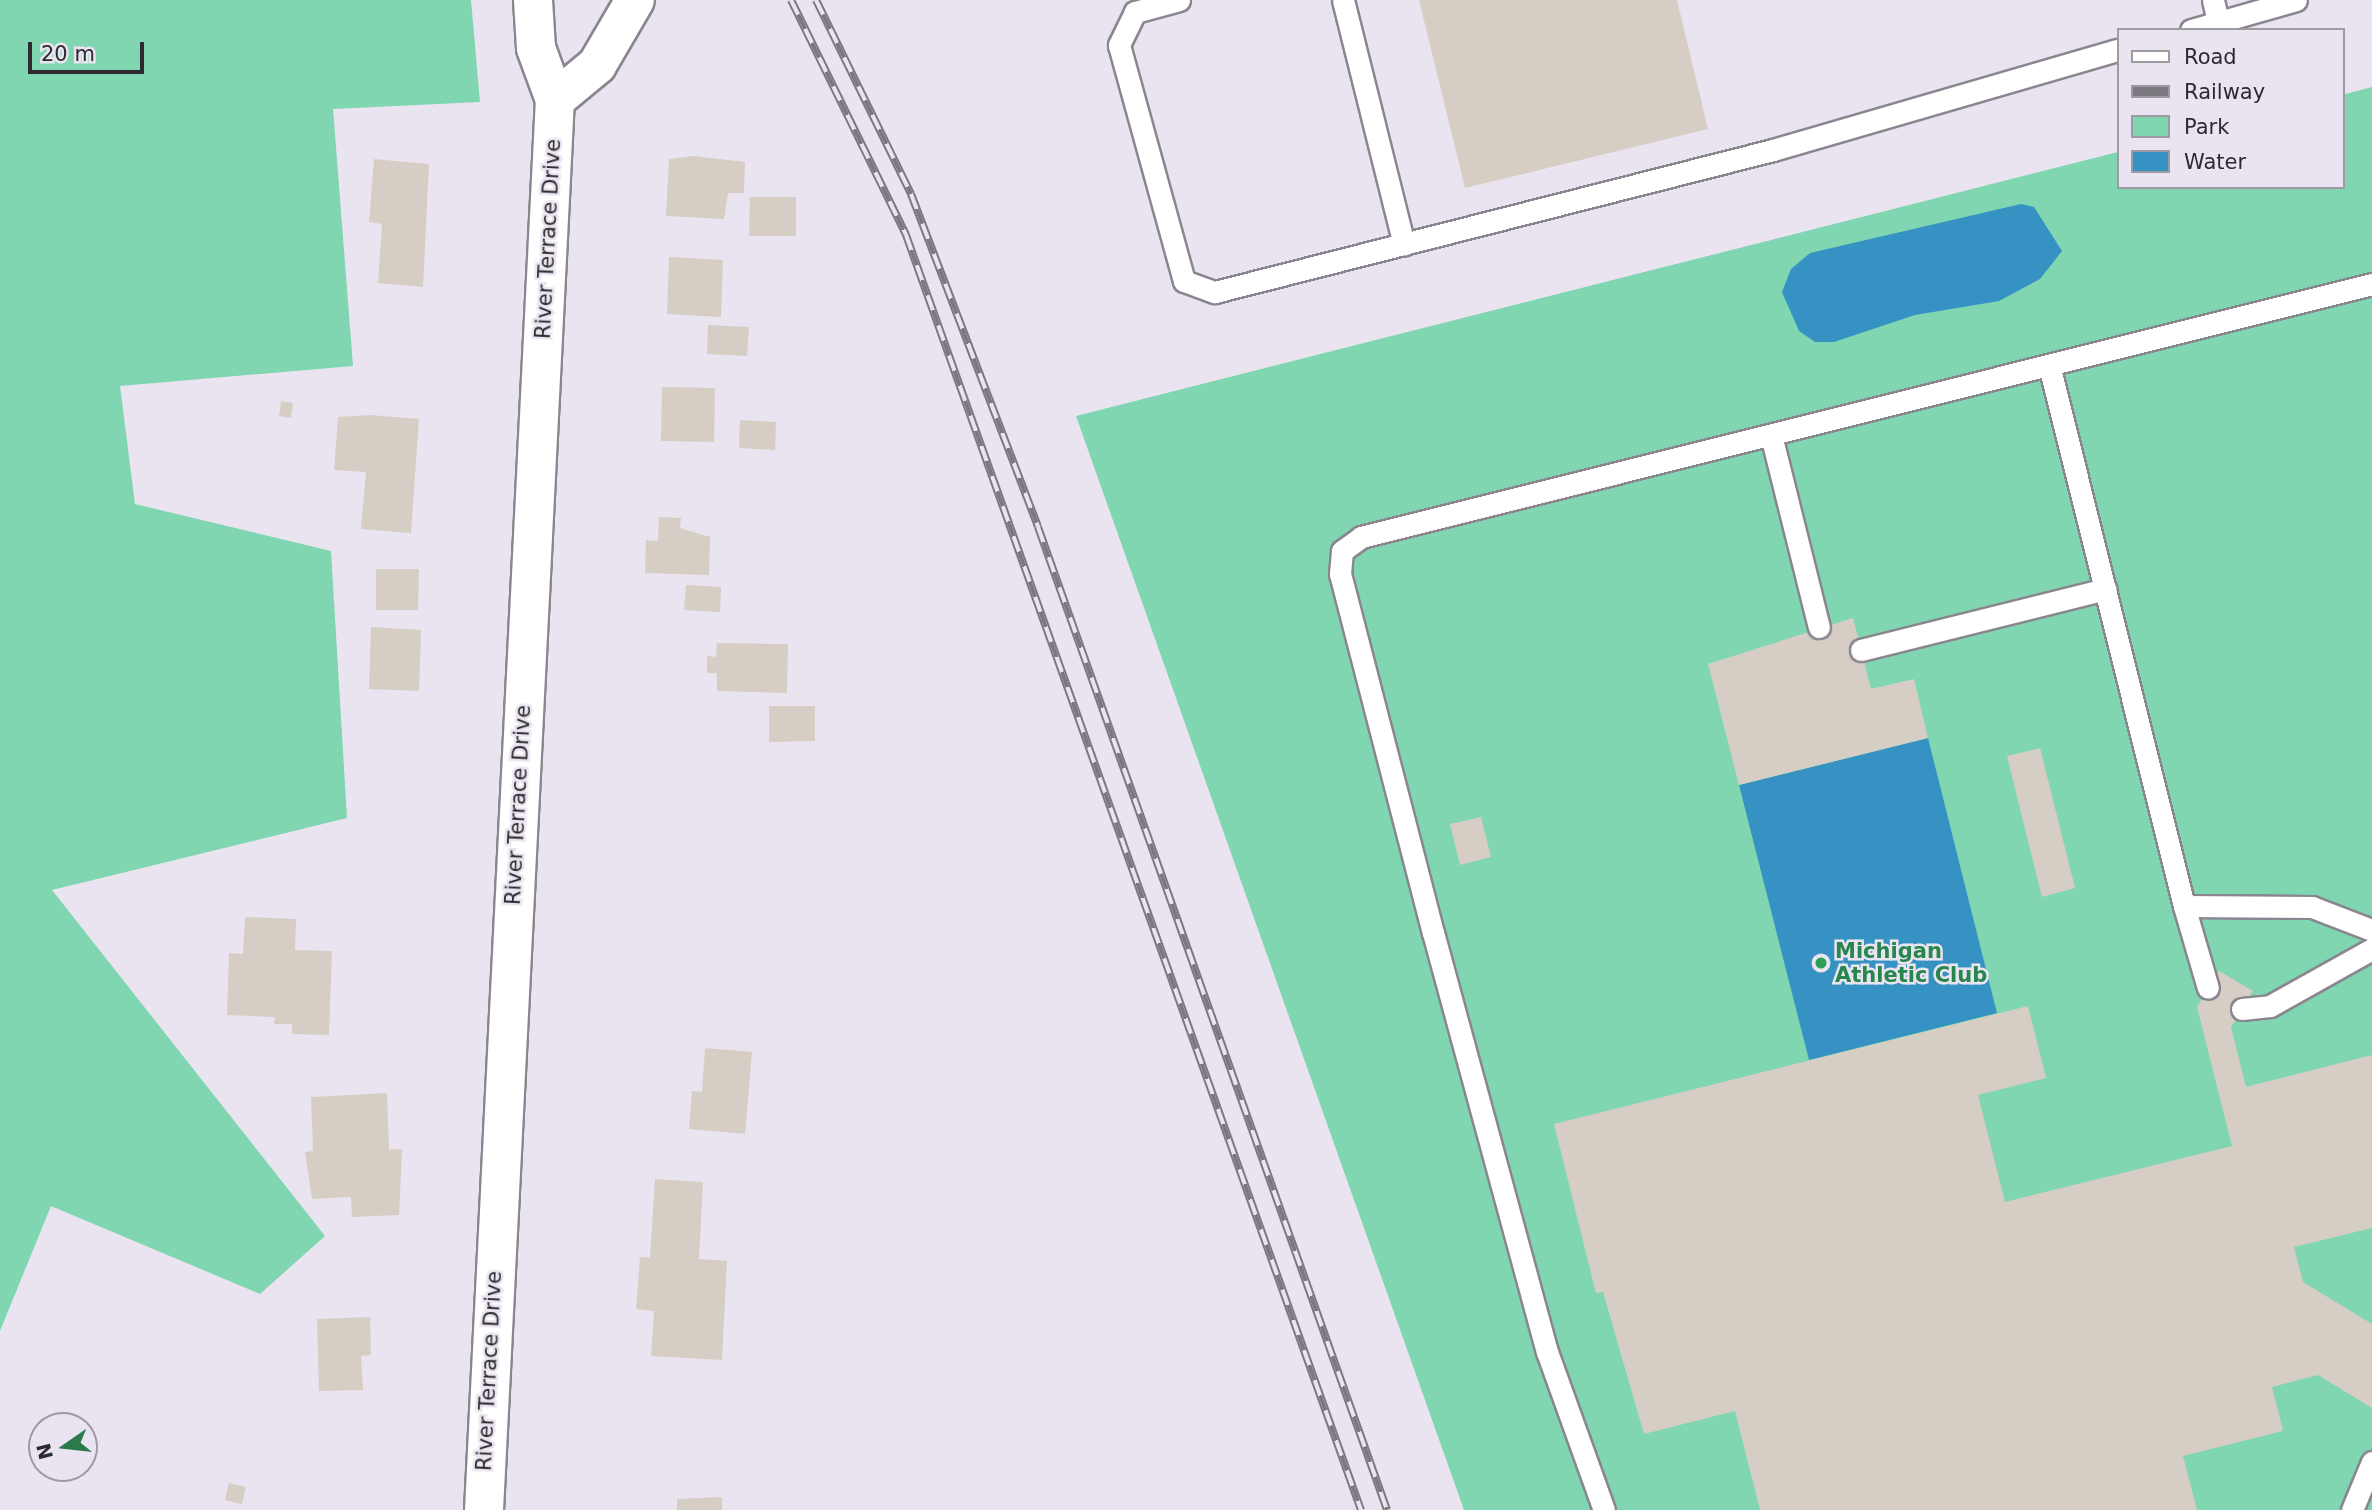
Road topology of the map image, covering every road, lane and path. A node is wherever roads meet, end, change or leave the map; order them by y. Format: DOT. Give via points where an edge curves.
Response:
graph roads {
  1 [pos="533,0"];
  2 [pos="635,0"];
  3 [pos="1179,0"];
  4 [pos="1343,0"];
  5 [pos="2213,0"];
  6 [pos="2295,0"];
  7 [pos="2218,22"];
  8 [pos="2197,28"];
  9 [pos="2116,51"];
  10 [pos="555,100"];
  11 [pos="1404,244"];
  12 [pos="2372,285"];
  13 [pos="2049,365"];
  14 [pos="1772,435"];
  15 [pos="2105,589"];
  16 [pos="1819,627"];
  17 [pos="1861,650"];
  18 [pos="2184,906"];
  19 [pos="2372,930"];
  20 [pos="2372,949"];
  21 [pos="2208,988"];
  22 [pos="2242,1009"];
  23 [pos="2372,1462"];
  24 [pos="484,1510"];
  25 [pos="1604,1510"];
  26 [pos="2352,1510"];
  1 -- 10 [label="street, River Terrace Drive" via="536,48"];
  2 -- 10 [label="street" via="614,44"];
  3 -- 11 [label="lane" via="1135,12 1119,45 1185,281 1215,292"];
  4 -- 11 [label="lane"];
  5 -- 7 [label="lane"];
  6 -- 7 [label="lane"];
  7 -- 8 [label="lane"];
  9 -- 11 [label="lane" via="1773,150"];
  10 -- 24 [label="street, River Terrace Drive"];
  12 -- 13 [label="lane"];
  13 -- 14 [label="lane"];
  13 -- 15 [label="lane"];
  14 -- 16 [label="lane"];
  14 -- 25 [label="lane" via="1362,537 1350,542 1338,562 1548,1352"];
  15 -- 17 [label="lane"];
  15 -- 18 [label="lane"];
  18 -- 19 [label="lane" via="2312,906"];
  18 -- 21 [label="lane"];
  20 -- 22 [label="lane" via="2270,1006"];
  23 -- 26 [label="lane"];
}
